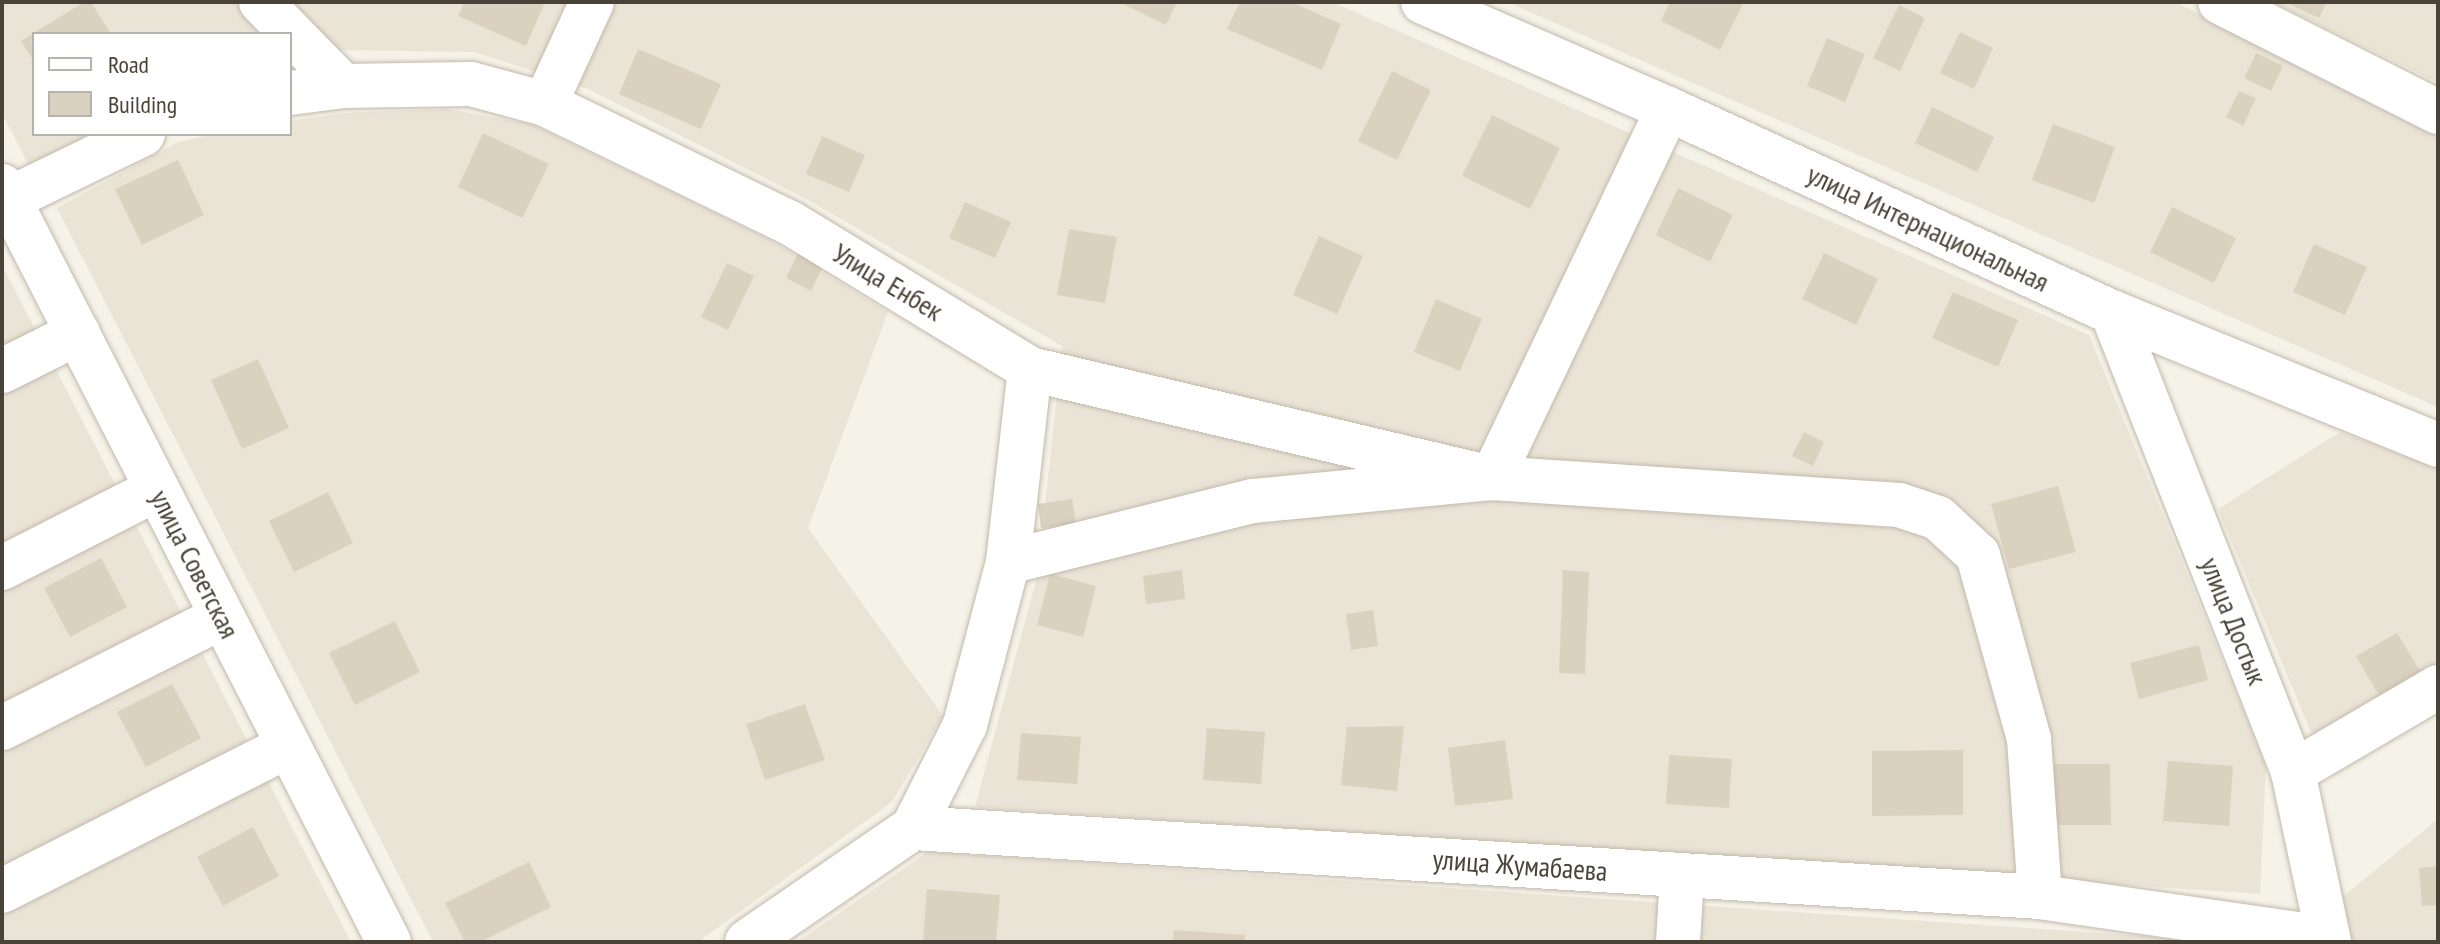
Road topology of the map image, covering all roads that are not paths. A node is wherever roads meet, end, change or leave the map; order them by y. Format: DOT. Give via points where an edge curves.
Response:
graph roads {
  1 [pos="261,2"];
  2 [pos="592,2"];
  3 [pos="1423,2"];
  4 [pos="2220,2"];
  5 [pos="290,32"];
  6 [pos="292,34"];
  7 [pos="343,86"];
  8 [pos="292,93"];
  9 [pos="545,104"];
  10 [pos="1668,109"];
  11 [pos="2438,112"];
  12 [pos="138,136"];
  13 [pos="5,192"];
  14 [pos="2112,312"];
  15 [pos="78,333"];
  16 [pos="1030,369"];
  17 [pos="2,371"];
  18 [pos="2438,445"];
  19 [pos="1492,478"];
  20 [pos="157,489"];
  21 [pos="1008,562"];
  22 [pos="2,568"];
  23 [pos="222,617"];
  24 [pos="2438,687"];
  25 [pos="2,728"];
  26 [pos="288,746"];
  27 [pos="2293,772"];
  28 [pos="913,828"];
  29 [pos="1682,876"];
  30 [pos="2,891"];
  31 [pos="2040,897"];
  32 [pos="2326,941"];
  33 [pos="389,942"];
  34 [pos="747,942"];
  35 [pos="1678,942"];
  1 -- 5 [label="street"];
  2 -- 9 [label="street"];
  3 -- 10 [label="street, улица Интернациональная"];
  4 -- 11 [label="street"];
  6 -- 7 [label="street"];
  7 -- 8 [label="street, Улица Енбек"];
  7 -- 9 [label="street, Улица Енбек" via="471,84"];
  9 -- 16 [label="street, Улица Енбек" via="790,223"];
  10 -- 14 [label="street, улица Интернациональная"];
  10 -- 19 [label="street"];
  12 -- 13 [label="street"];
  13 -- 15 [label="street, улица Советская"];
  14 -- 18 [label="street, улица Интернациональная"];
  14 -- 27 [label="street, улица Достык"];
  15 -- 17 [label="street"];
  15 -- 20 [label="street, улица Советская"];
  16 -- 19 [label="street, Улица Енбек"];
  16 -- 21 [label="street"];
  19 -- 21 [label="street" via="1253,501"];
  19 -- 31 [label="street" via="1899,505 1938,518 1978,555 2029,739"];
  20 -- 22 [label="street"];
  20 -- 23 [label="street, улица Советская"];
  21 -- 28 [label="street" via="965,725"];
  23 -- 25 [label="street"];
  23 -- 26 [label="street, улица Советская"];
  24 -- 27 [label="street"];
  26 -- 30 [label="street"];
  26 -- 33 [label="street, улица Советская"];
  27 -- 32 [label="street, улица Достык"];
  28 -- 29 [label="street, улица Жумабаева"];
  28 -- 34 [label="street"];
  29 -- 31 [label="street, улица Жумабаева"];
  29 -- 35 [label="street"];
  31 -- 32 [label="street, улица Жумабаева"];
}
